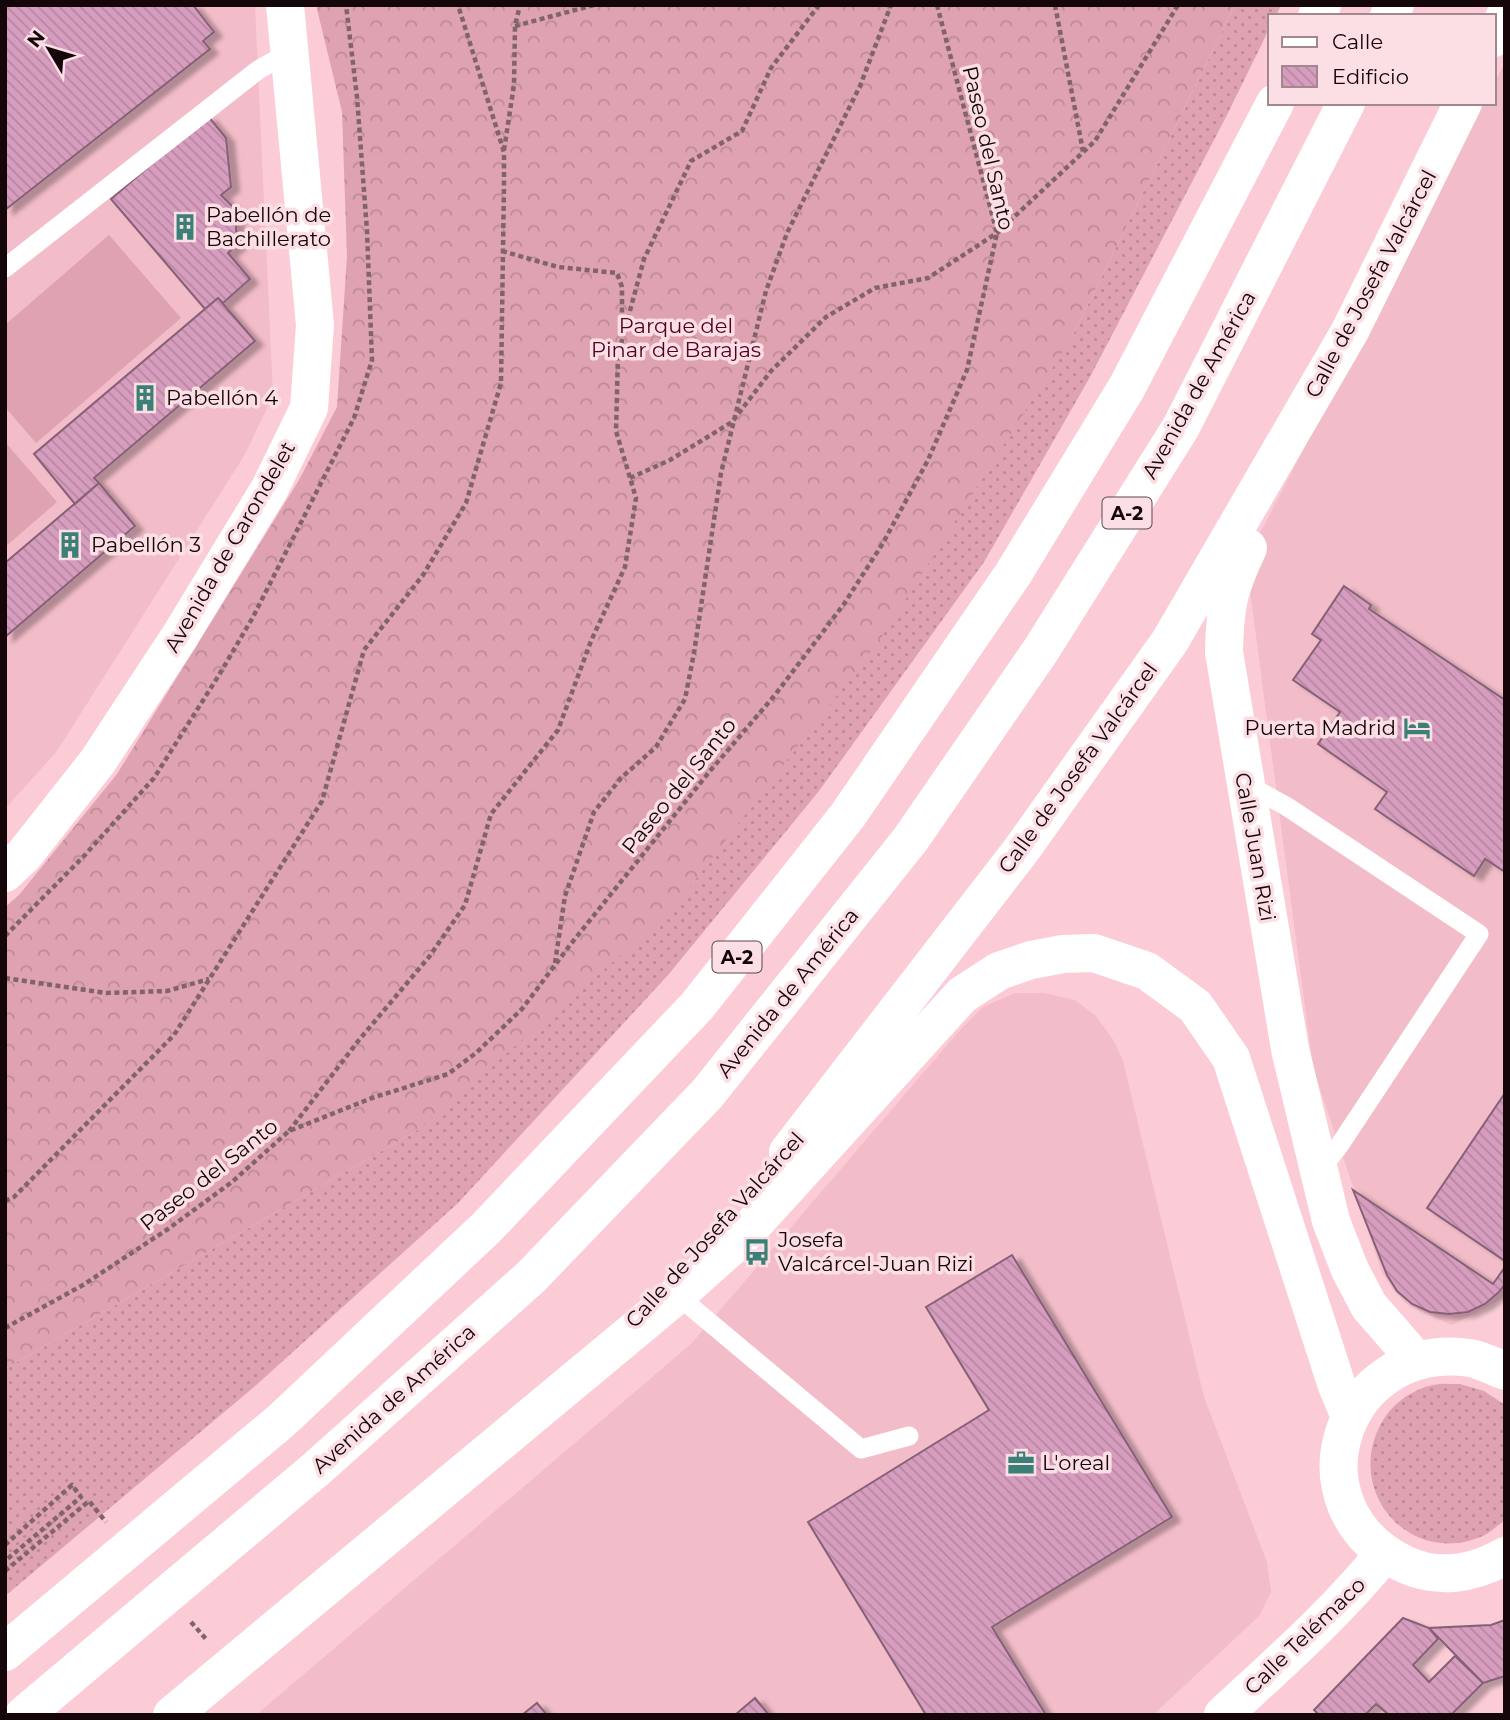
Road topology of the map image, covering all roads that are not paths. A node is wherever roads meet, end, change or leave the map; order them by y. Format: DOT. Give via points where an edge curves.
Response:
graph roads {
  1 [pos="285,5"];
  2 [pos="1505,16"];
  3 [pos="1496,34"];
  4 [pos="290,52"];
  5 [pos="1274,105"];
  6 [pos="1345,105"];
  7 [pos="1463,105"];
  8 [pos="5,268"];
  9 [pos="1350,331"];
  10 [pos="1244,783"];
  11 [pos="5,873"];
  12 [pos="1318,1172"];
  13 [pos="677,1295"];
  14 [pos="1416,1360"];
  15 [pos="592,1364"];
  16 [pos="1505,1371"];
  17 [pos="1349,1417"];
  18 [pos="909,1436"];
  19 [pos="1384,1554"];
  20 [pos="1505,1556"];
  21 [pos="5,1653"];
  22 [pos="24,1715"];
  23 [pos="172,1715"];
  24 [pos="1223,1715"];
  1 -- 4 [label="main road, Avenida de Carondelet"];
  2 -- 3 [label="main road"];
  4 -- 8 [label="lane" via="258,70"];
  4 -- 11 [label="main road, Avenida de Carondelet" via="315,325 309,408 270,488 180,636 98,761"];
  5 -- 21 [label="main road, A-2" via="1127,387 1013,574 848,815 697,1006 486,1228 292,1411"];
  6 -- 22 [label="main road, Avenida de América / A-2" via="1181,427 1041,650 911,840 707,1094 531,1278 315,1470"];
  7 -- 9 [label="main road, Calle de Josefa Valcárcel"];
  9 -- 10 [label="main road, Calle Juan Rizi" via="1313,424 1233,580 1225,610 1224,652"];
  9 -- 15 [label="main road, Calle de Josefa Valcárcel" via="1170,641 1022,849 773,1170"];
  10 -- 12 [label="main road, Calle Juan Rizi" via="1290,1049"];
  10 -- 12 [label="lane" via="1479,934"];
  12 -- 14 [label="main road, Calle Juan Rizi" via="1350,1270 1370,1306"];
  13 -- 15 [label="main road, Calle de Josefa Valcárcel"];
  13 -- 17 [label="main road, Calle de Josefa Valcárcel" via="742,1237 962,995 999,971 1031,960 1094,953 1147,971 1195,1006 1231,1058"];
  13 -- 18 [label="lane" via="861,1449"];
  14 -- 16 [label="main road" via="1473,1358"];
  14 -- 17 [label="main road" via="1383,1377"];
  15 -- 23 [label="main road, Calle de Josefa Valcárcel"];
  17 -- 19 [label="main road" via="1340,1446 1339,1477 1346,1507 1362,1533"];
  19 -- 20 [label="main road" via="1416,1569 1450,1574 1485,1567"];
  19 -- 24 [label="main road, Calle Telémaco" via="1318,1628"];
}
